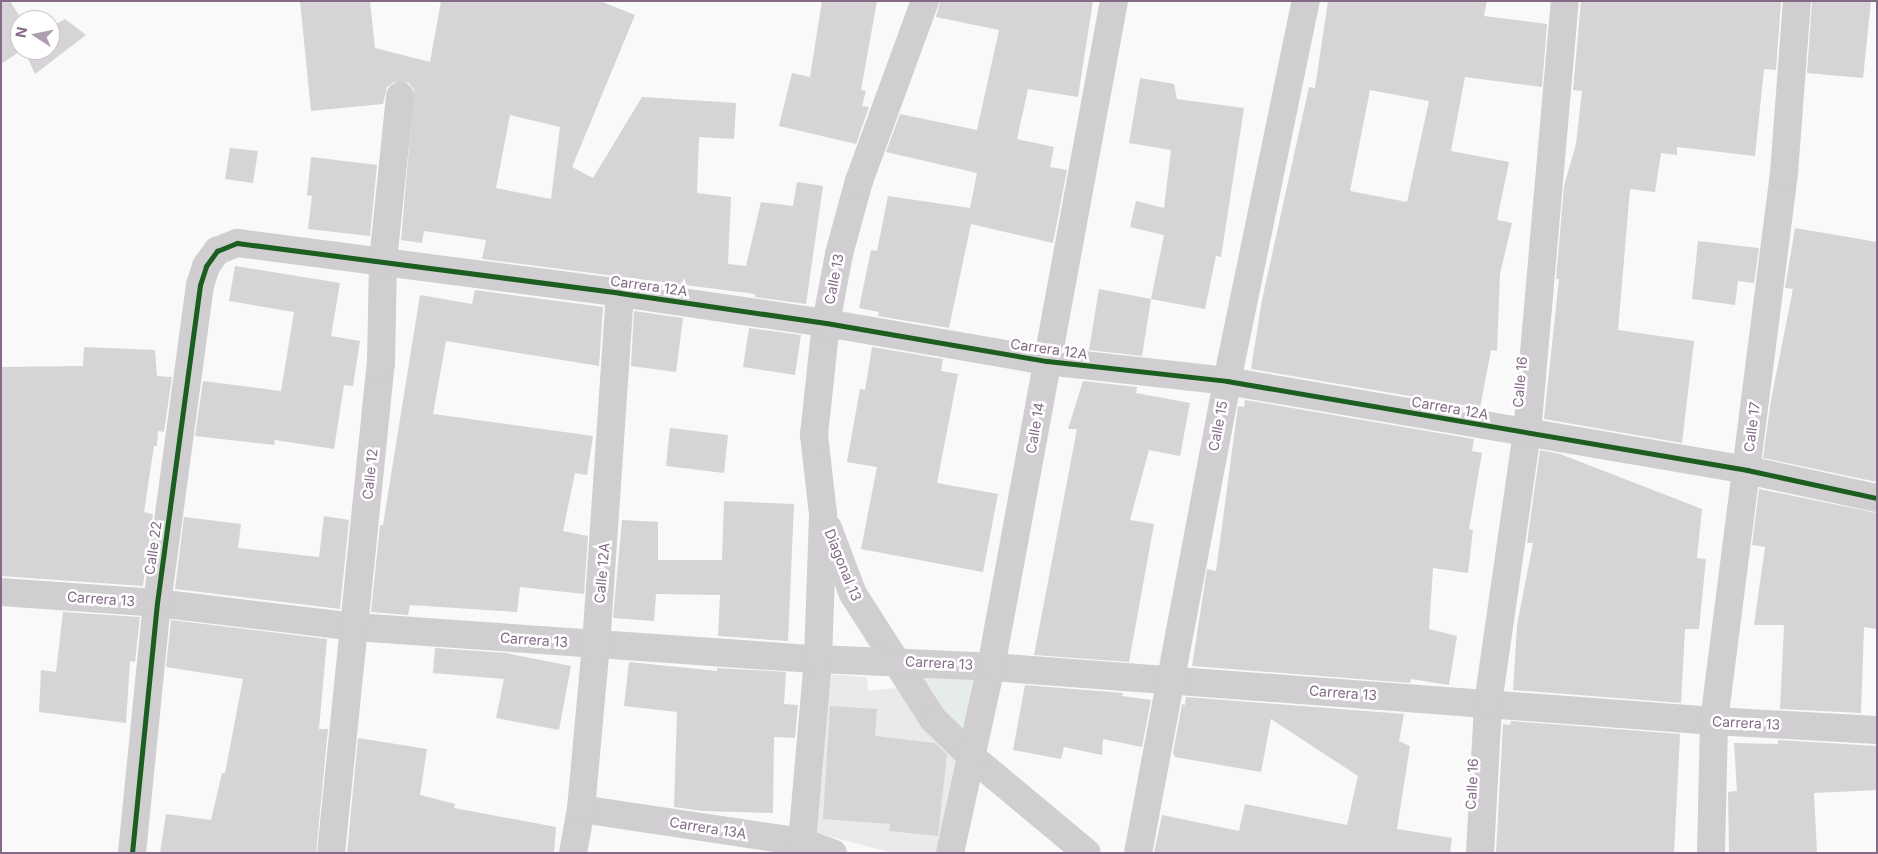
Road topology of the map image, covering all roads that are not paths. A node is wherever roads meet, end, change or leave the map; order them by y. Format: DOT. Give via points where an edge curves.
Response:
graph roads {
  1 [pos="925,1"];
  2 [pos="1114,1"];
  3 [pos="1306,1"];
  4 [pos="1565,1"];
  5 [pos="1797,1"];
  6 [pos="400,96"];
  7 [pos="217,252"];
  8 [pos="383,261"];
  9 [pos="620,292"];
  10 [pos="826,323"];
  11 [pos="1047,361"];
  12 [pos="1227,381"];
  13 [pos="1527,433"];
  14 [pos="1747,470"];
  15 [pos="1877,498"];
  16 [pos="823,514"];
  17 [pos="1,592"];
  18 [pos="157,603"];
  19 [pos="355,627"];
  20 [pos="596,645"];
  21 [pos="818,659"];
  22 [pos="894,661"];
  23 [pos="991,667"];
  24 [pos="1169,682"];
  25 [pos="1488,703"];
  26 [pos="1714,721"];
  27 [pos="1877,730"];
  28 [pos="973,758"];
  29 [pos="581,809"];
  30 [pos="802,842"];
  31 [pos="132,853"];
  32 [pos="331,853"];
  33 [pos="573,853"];
  34 [pos="833,853"];
  35 [pos="950,853"];
  36 [pos="1087,853"];
  37 [pos="1138,853"];
  38 [pos="1480,853"];
  39 [pos="1711,853"];
  1 -- 10 [label="street, Calle 13" via="859,181 839,254"];
  2 -- 11 [label="street, Calle 14"];
  3 -- 12 [label="street, Calle 15"];
  4 -- 13 [label="street, Calle 16"];
  5 -- 14 [label="street, Calle 17" via="1784,173"];
  6 -- 8 [label="street, Calle 12"];
  7 -- 8 [label="street, Carrera 12A" via="237,243"];
  7 -- 18 [label="street, Calle 22" via="206,266 200,285"];
  8 -- 9 [label="street, Carrera 12A"];
  8 -- 19 [label="street, Calle 12" via="381,364"];
  9 -- 10 [label="street, Carrera 12A"];
  9 -- 20 [label="street, Calle 12A"];
  10 -- 11 [label="street, Carrera 12A"];
  10 -- 16 [label="street, Calle 13" via="814,435"];
  11 -- 12 [label="street, Carrera 12A"];
  11 -- 23 [label="street, Calle 14"];
  12 -- 13 [label="street, Carrera 12A"];
  12 -- 24 [label="street, Calle 15"];
  13 -- 14 [label="street, Carrera 12A"];
  13 -- 25 [label="street, Calle 16"];
  14 -- 15 [label="street, Carrera 12A"];
  14 -- 26 [label="street, Calle 17"];
  16 -- 21 [label="street, Calle 13"];
  16 -- 22 [label="street, Diagonal 13" via="853,594"];
  17 -- 18 [label="street, Carrera 13"];
  18 -- 19 [label="street, Carrera 13"];
  18 -- 31 [label="street, Calle 22"];
  19 -- 20 [label="street, Carrera 13"];
  19 -- 32 [label="street, Calle 12"];
  20 -- 21 [label="street, Carrera 13"];
  20 -- 29 [label="street, Calle 12A"];
  21 -- 22 [label="street, Carrera 13"];
  21 -- 30 [label="street, Calle 13"];
  22 -- 23 [label="street, Carrera 13"];
  22 -- 28 [label="street, Diagonal 13" via="933,719"];
  23 -- 24 [label="street, Carrera 13"];
  23 -- 28 [label="street, Calle 14"];
  24 -- 25 [label="street, Carrera 13"];
  24 -- 37 [label="street, Calle 15"];
  25 -- 26 [label="street, Carrera 13"];
  25 -- 38 [label="street, Calle 16"];
  26 -- 27 [label="street, Carrera 13"];
  26 -- 39 [label="street, Calle 17"];
  28 -- 35 [label="street, Calle 14"];
  28 -- 36 [label="street"];
  29 -- 30 [label="street, Carrera 13A"];
  29 -- 33 [label="street, Calle 12A"];
  30 -- 34 [label="street, Carrera 13A"];
}
